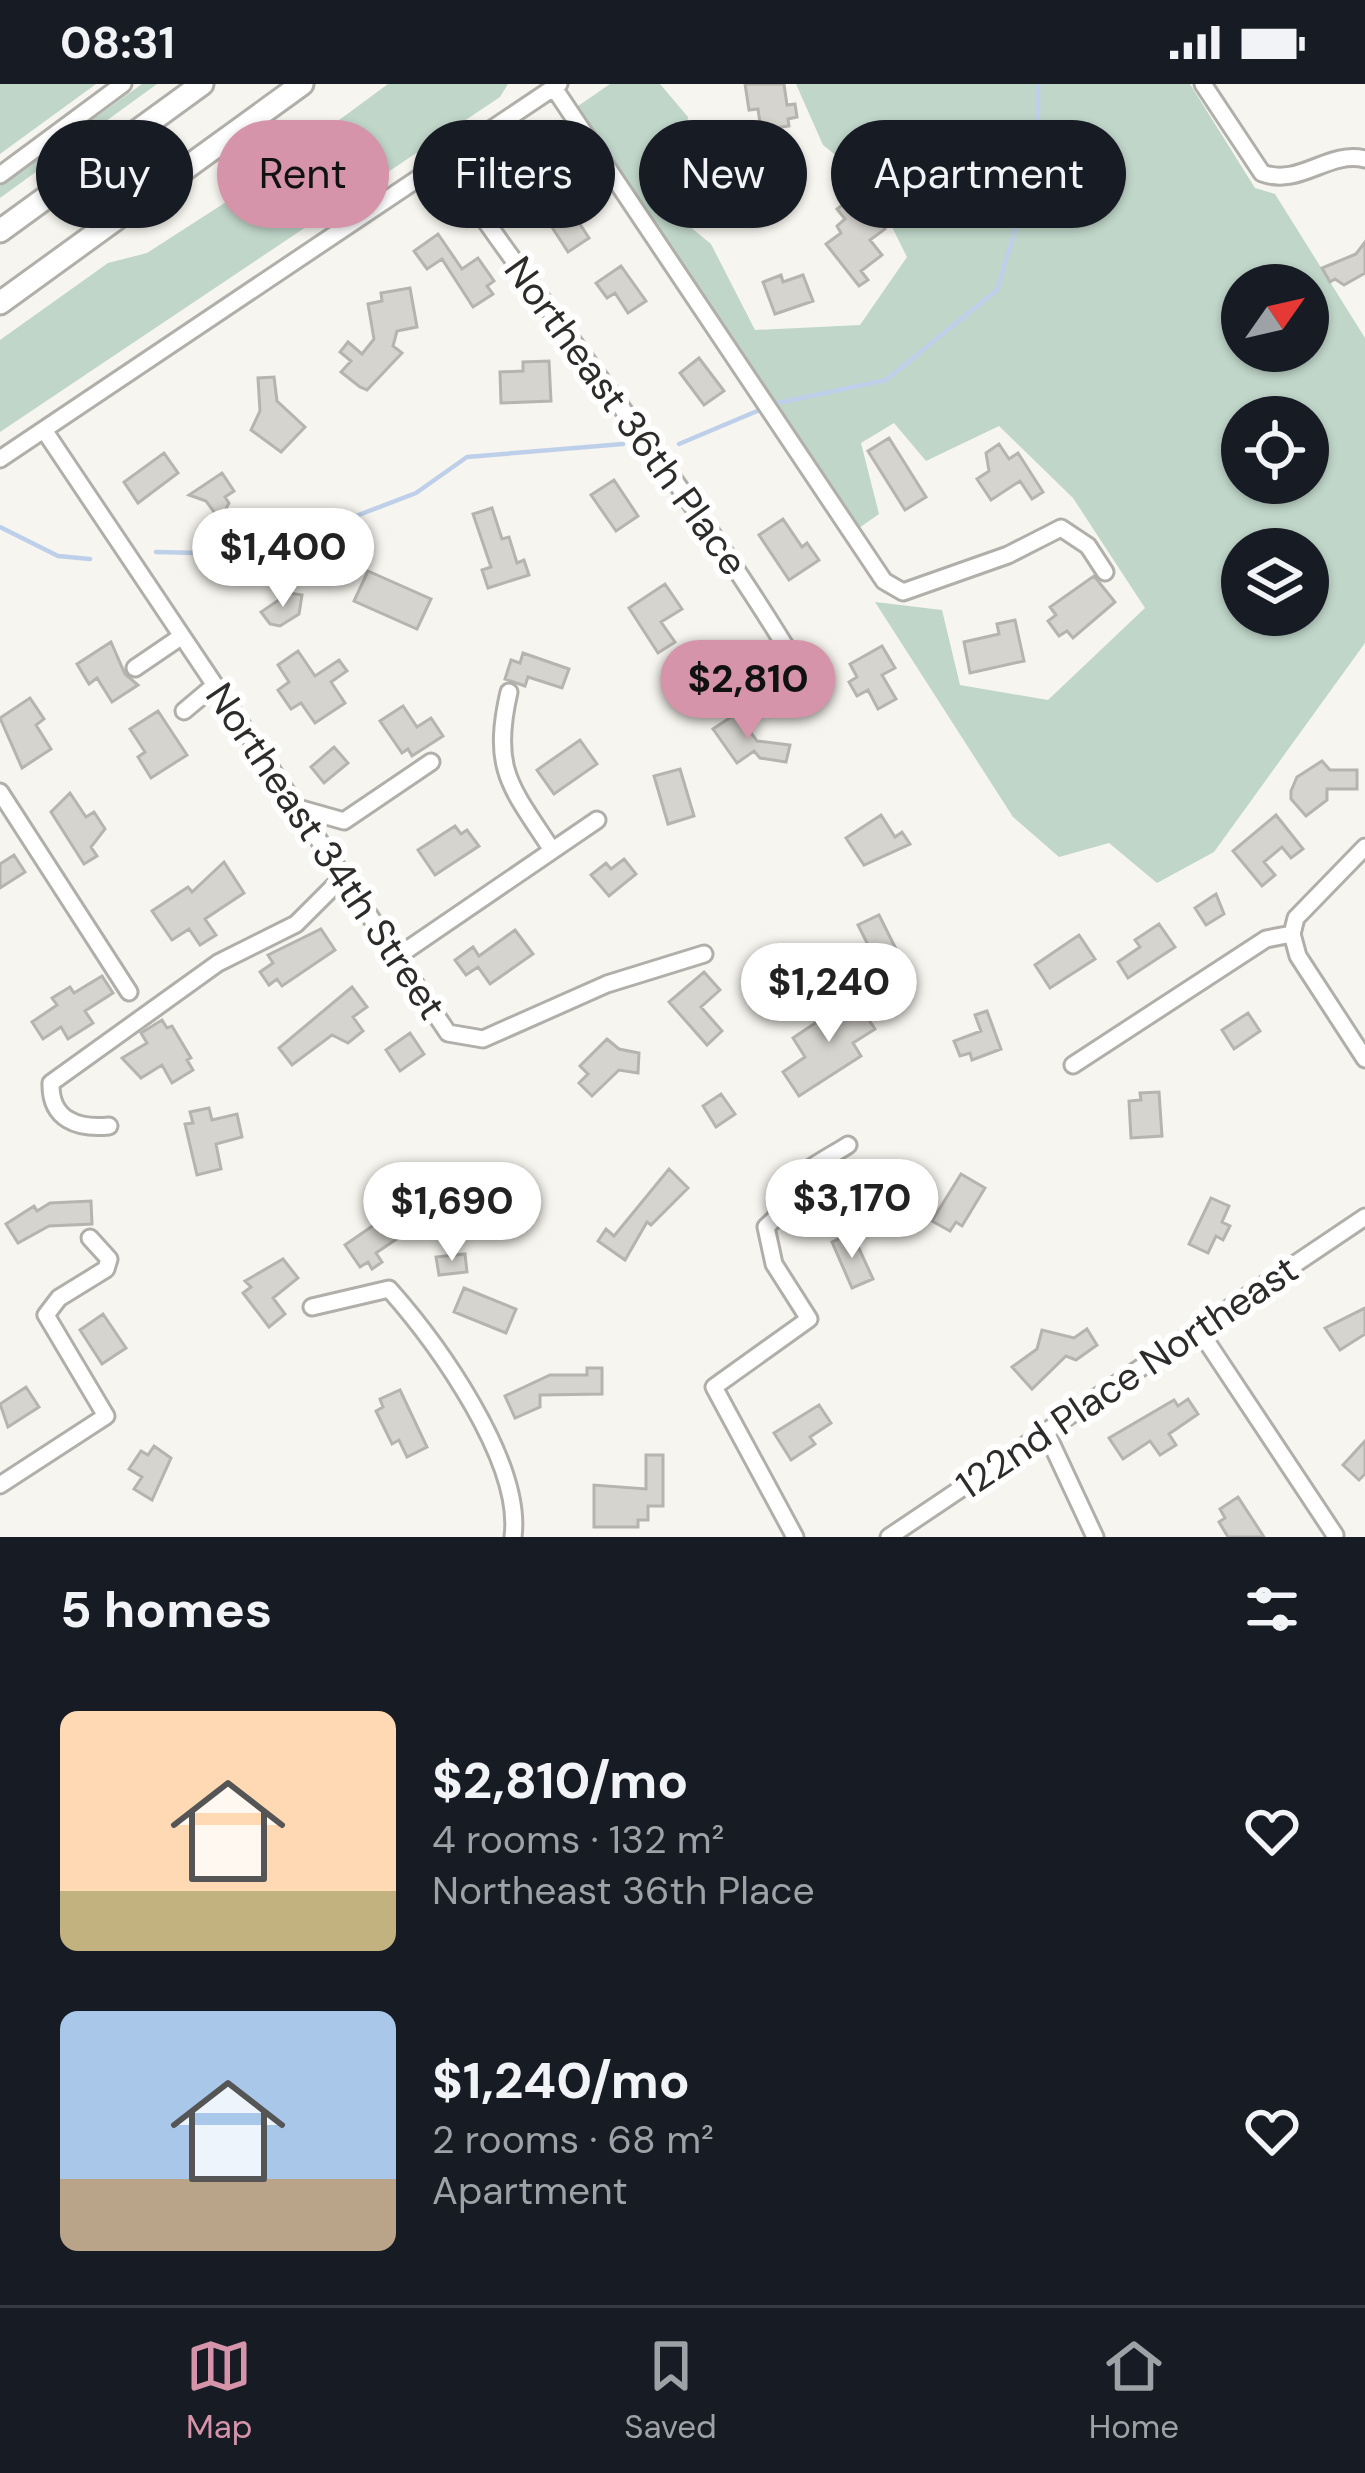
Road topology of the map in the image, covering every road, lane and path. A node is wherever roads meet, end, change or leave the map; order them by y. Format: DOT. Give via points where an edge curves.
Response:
graph roads {
  1 [pos="123,84"];
  2 [pos="202,84"];
  3 [pos="302,84"];
  4 [pos="1203,84"];
  5 [pos="556,86"];
  6 [pos="505,120"];
  7 [pos="1365,159"];
  8 [pos="0,175"];
  9 [pos="413,182"];
  10 [pos="489,228"];
  11 [pos="0,231"];
  12 [pos="69,252"];
  13 [pos="0,290"];
  14 [pos="0,303"];
  15 [pos="44,430"];
  16 [pos="0,459"];
  17 [pos="1106,572"];
  18 [pos="182,636"];
  19 [pos="135,668"];
  20 [pos="802,674"];
  21 [pos="215,685"];
  22 [pos="509,692"];
  23 [pos="184,711"];
  24 [pos="430,762"];
  25 [pos="0,792"];
  26 [pos="298,808"];
  27 [pos="597,820"];
  28 [pos="1365,847"];
  29 [pos="553,850"];
  30 [pos="344,876"];
  31 [pos="1292,934"];
  32 [pos="704,954"];
  33 [pos="398,956"];
  34 [pos="129,992"];
  35 [pos="1365,1059"];
  36 [pos="1073,1065"];
  37 [pos="109,1126"];
  38 [pos="848,1145"];
  39 [pos="1365,1216"];
  40 [pos="90,1238"];
  41 [pos="313,1307"];
  42 [pos="1198,1330"];
  43 [pos="1046,1432"];
  44 [pos="0,1485"];
  45 [pos="1335,1534"];
  46 [pos="513,1537"];
  47 [pos="795,1537"];
  48 [pos="889,1537"];
  49 [pos="1095,1537"];
  1 -- 8 [label="street"];
  2 -- 11 [label="highway"];
  3 -- 12 [label="highway"];
  4 -- 7 [label="street" via="1262,173 1279,179 1344,157"];
  5 -- 6 [label="street"];
  5 -- 17 [label="street" via="884,581 903,592 934,584 1060,528 1088,546"];
  9 -- 15 [label="street"];
  10 -- 20 [label="street, Northeast 36th Place" via="743,572"];
  12 -- 13 [label="highway"];
  12 -- 14 [label="highway"];
  15 -- 16 [label="street"];
  15 -- 18 [label="street, Northeast 34th Street"];
  18 -- 19 [label="street"];
  18 -- 21 [label="street, Northeast 34th Street"];
  21 -- 23 [label="street"];
  21 -- 26 [label="street, Northeast 34th Street"];
  22 -- 29 [label="street" via="502,763"];
  24 -- 26 [label="street" via="344,821"];
  25 -- 34 [label="street"];
  26 -- 30 [label="street, Northeast 34th Street"];
  27 -- 29 [label="street"];
  28 -- 31 [label="street" via="1296,918"];
  29 -- 33 [label="street"];
  30 -- 33 [label="street, Northeast 34th Street"];
  30 -- 37 [label="street" via="296,925 218,964 51,1083 62,1117 81,1128"];
  31 -- 35 [label="street"];
  31 -- 36 [label="street" via="1266,939"];
  32 -- 33 [label="street, Northeast 34th Street" via="607,984 483,1039 448,1034"];
  38 -- 47 [label="street" via="795,1179 766,1227 775,1264 809,1319 714,1387"];
  39 -- 42 [label="street, 122nd Place Northeast"];
  40 -- 44 [label="street" via="109,1259 106,1269 46,1315 106,1416"];
  41 -- 46 [label="street" via="389,1289 496,1450"];
  42 -- 43 [label="street, 122nd Place Northeast"];
  42 -- 45 [label="street"];
  43 -- 48 [label="street, 122nd Place Northeast"];
  43 -- 49 [label="street"];
}
